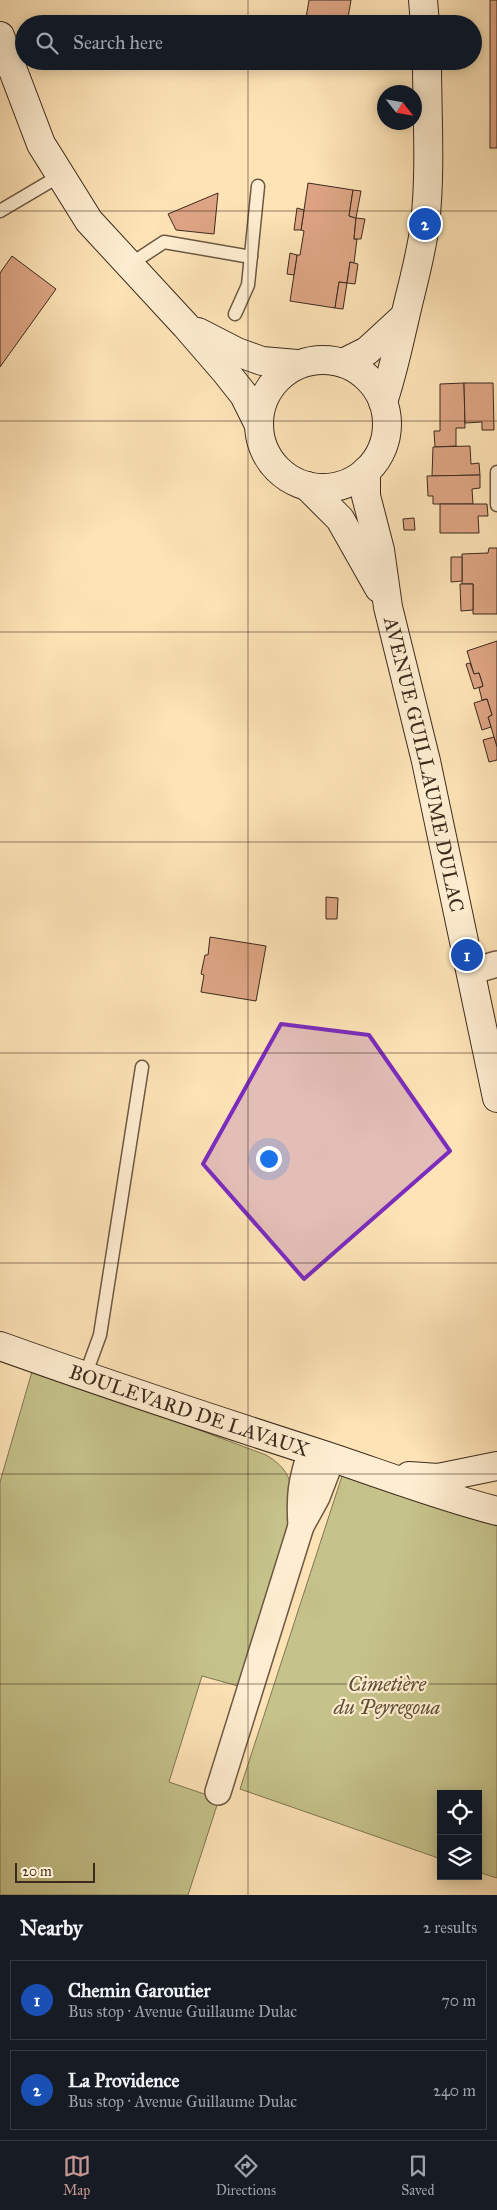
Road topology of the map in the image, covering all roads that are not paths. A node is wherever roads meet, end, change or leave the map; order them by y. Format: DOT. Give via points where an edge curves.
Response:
graph roads {
  1 [pos="423,0"];
  2 [pos="424,15"];
  3 [pos="0,36"];
  4 [pos="427,70"];
  5 [pos="61,175"];
  6 [pos="258,186"];
  7 [pos="0,211"];
  8 [pos="251,257"];
  9 [pos="129,265"];
  10 [pos="235,314"];
  11 [pos="405,316"];
  12 [pos="186,326"];
  13 [pos="343,362"];
  14 [pos="297,364"];
  15 [pos="383,402"];
  16 [pos="258,423"];
  17 [pos="366,471"];
  18 [pos="497,472"];
  19 [pos="307,486"];
  20 [pos="497,505"];
  21 [pos="388,607"];
  22 [pos="497,964"];
  23 [pos="470,972"];
  24 [pos="142,1067"];
  25 [pos="497,1098"];
  26 [pos="0,1346"];
  27 [pos="85,1376"];
  28 [pos="321,1455"];
  29 [pos="491,1468"];
  30 [pos="380,1474"];
  31 [pos="488,1509"];
  32 [pos="218,1792"];
  1 -- 2 [label="main road"];
  3 -- 5 [label="main road" via="41,144"];
  4 -- 11 [label="main road" via="425,224"];
  5 -- 7 [label="lane"];
  5 -- 9 [label="main road" via="89,221"];
  6 -- 8 [label="lane"];
  8 -- 9 [label="lane" via="164,242"];
  8 -- 10 [label="lane" via="248,285"];
  9 -- 12 [label="main road"];
  11 -- 13 [label="main road" via="367,351"];
  11 -- 15 [label="main road" via="395,367"];
  12 -- 14 [label="main road" via="262,361"];
  12 -- 16 [label="main road" via="244,395"];
  13 -- 14 [label="main road" via="328,359"];
  13 -- 15 [label="main road" via="360,371 374,385"];
  14 -- 16 [label="main road" via="269,388 261,405"];
  15 -- 17 [label="main road" via="387,420 385,439 378,456"];
  16 -- 19 [label="main road" via="262,444 272,463 287,478"];
  17 -- 19 [label="main road" via="339,486"];
  17 -- 21 [label="main road" via="366,496 380,550"];
  18 -- 20 [label="lane"];
  19 -- 21 [label="main road" via="340,519"];
  21 -- 23 [label="main road, AVENUE GUILLAUME DULAC" via="426,761"];
  22 -- 23 [label="street"];
  23 -- 25 [label="main road, AVENUE GUILLAUME DULAC"];
  24 -- 27 [label="lane" via="100,1335"];
  26 -- 27 [label="main road, BOULEVARD DE LAVAUX"];
  27 -- 28 [label="main road, BOULEVARD DE LAVAUX"];
  28 -- 30 [label="main road, BOULEVARD DE LAVAUX"];
  28 -- 32 [label="street" via="316,1497 301,1526"];
  29 -- 30 [label="main road, BOULEVARD DE LAVAUX" via="438,1478"];
  29 -- 31 [label="main road" via="485,1488"];
  30 -- 31 [label="main road, BOULEVARD DE LAVAUX" via="452,1500"];
}
